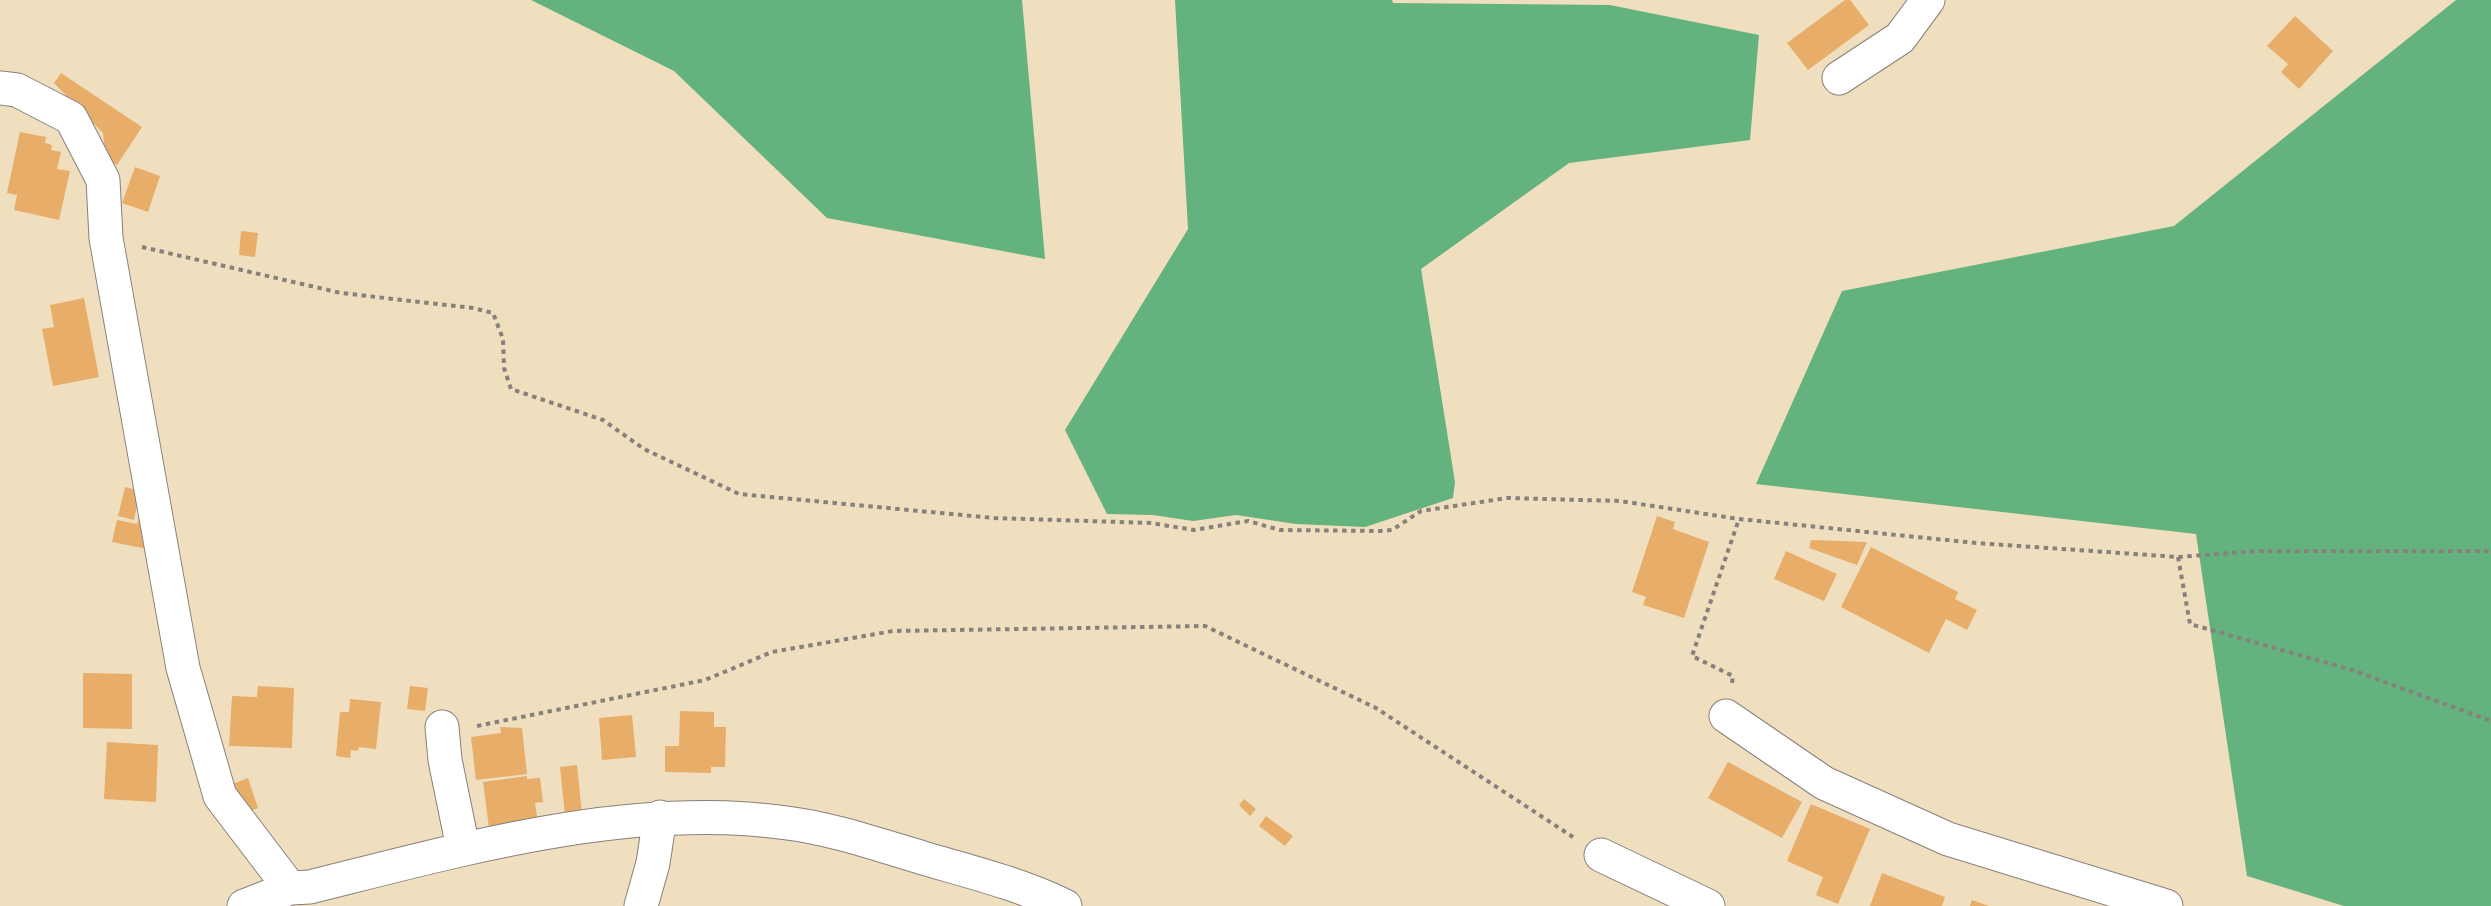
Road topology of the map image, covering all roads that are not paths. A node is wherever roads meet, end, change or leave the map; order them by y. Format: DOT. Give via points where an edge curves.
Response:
graph roads {
  1 [pos="1928,0"];
  2 [pos="1839,78"];
  3 [pos="0,88"];
  4 [pos="1726,716"];
  5 [pos="442,727"];
  6 [pos="660,817"];
  7 [pos="463,848"];
  8 [pos="1601,855"];
  9 [pos="290,888"];
  10 [pos="244,906"];
  11 [pos="641,906"];
  12 [pos="1065,906"];
  13 [pos="1708,906"];
  14 [pos="2166,906"];
  1 -- 2 [label="street" via="1900,38"];
  3 -- 9 [label="street" via="17,90 71,118 103,180 106,238 183,668 220,796"];
  4 -- 14 [label="street" via="1824,783 1948,839"];
  5 -- 7 [label="street"];
  6 -- 7 [label="street"];
  6 -- 11 [label="street"];
  6 -- 12 [label="street" via="704,816 788,823 840,834 1032,890"];
  7 -- 9 [label="street" via="310,887"];
  8 -- 13 [label="street"];
  9 -- 10 [label="street"];
}
